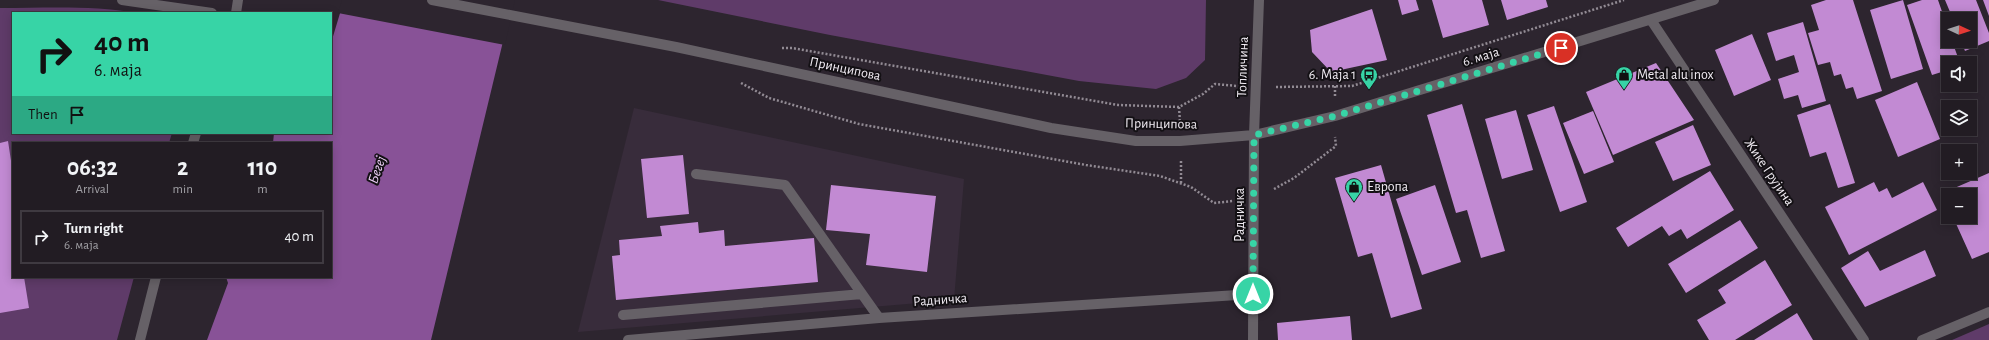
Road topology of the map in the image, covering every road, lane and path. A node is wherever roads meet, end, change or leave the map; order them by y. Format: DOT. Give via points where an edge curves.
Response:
graph roads {
  1 [pos="122,0"];
  2 [pos="238,0"];
  3 [pos="432,0"];
  4 [pos="1259,0"];
  5 [pos="1624,0"];
  6 [pos="1714,0"];
  7 [pos="205,12"];
  8 [pos="236,12"];
  9 [pos="1651,20"];
  10 [pos="776,48"];
  11 [pos="736,80"];
  12 [pos="1256,88"];
  13 [pos="1254,135"];
  14 [pos="1336,146"];
  15 [pos="696,174"];
  16 [pos="1254,199"];
  17 [pos="156,278"];
  18 [pos="862,294"];
  19 [pos="1253,294"];
  20 [pos="1989,312"];
  21 [pos="623,315"];
  22 [pos="879,318"];
  23 [pos="140,340"];
  24 [pos="628,340"];
  25 [pos="1253,340"];
  26 [pos="1864,340"];
  27 [pos="1922,340"];
  1 -- 7 [label="street"];
  2 -- 8 [label="street"];
  3 -- 13 [label="street, Принципова" via="676,47 1051,128 1136,140 1173,141"];
  4 -- 12 [label="street, Топличина"];
  5 -- 12 [label="path" via="1352,86"];
  6 -- 9 [label="street, 6. маја"];
  9 -- 13 [label="street, 6. маја" via="1335,116"];
  9 -- 26 [label="street, Жике Грујина"];
  10 -- 12 [label="path" via="792,48 1118,105 1179,107 1215,84"];
  11 -- 16 [label="path" via="769,98 859,124 1160,176 1191,187 1214,203"];
  12 -- 13 [label="street, Топличина"];
  13 -- 16 [label="street, Радничка"];
  14 -- 16 [label="path" via="1294,178"];
  15 -- 18 [label="street" via="785,185"];
  16 -- 19 [label="street, Радничка"];
  17 -- 23 [label="street"];
  18 -- 21 [label="street"];
  18 -- 22 [label="street"];
  19 -- 22 [label="street, Радничка"];
  19 -- 25 [label="street, Радничка"];
  20 -- 27 [label="street"];
  22 -- 24 [label="street, Радничка"];
}
